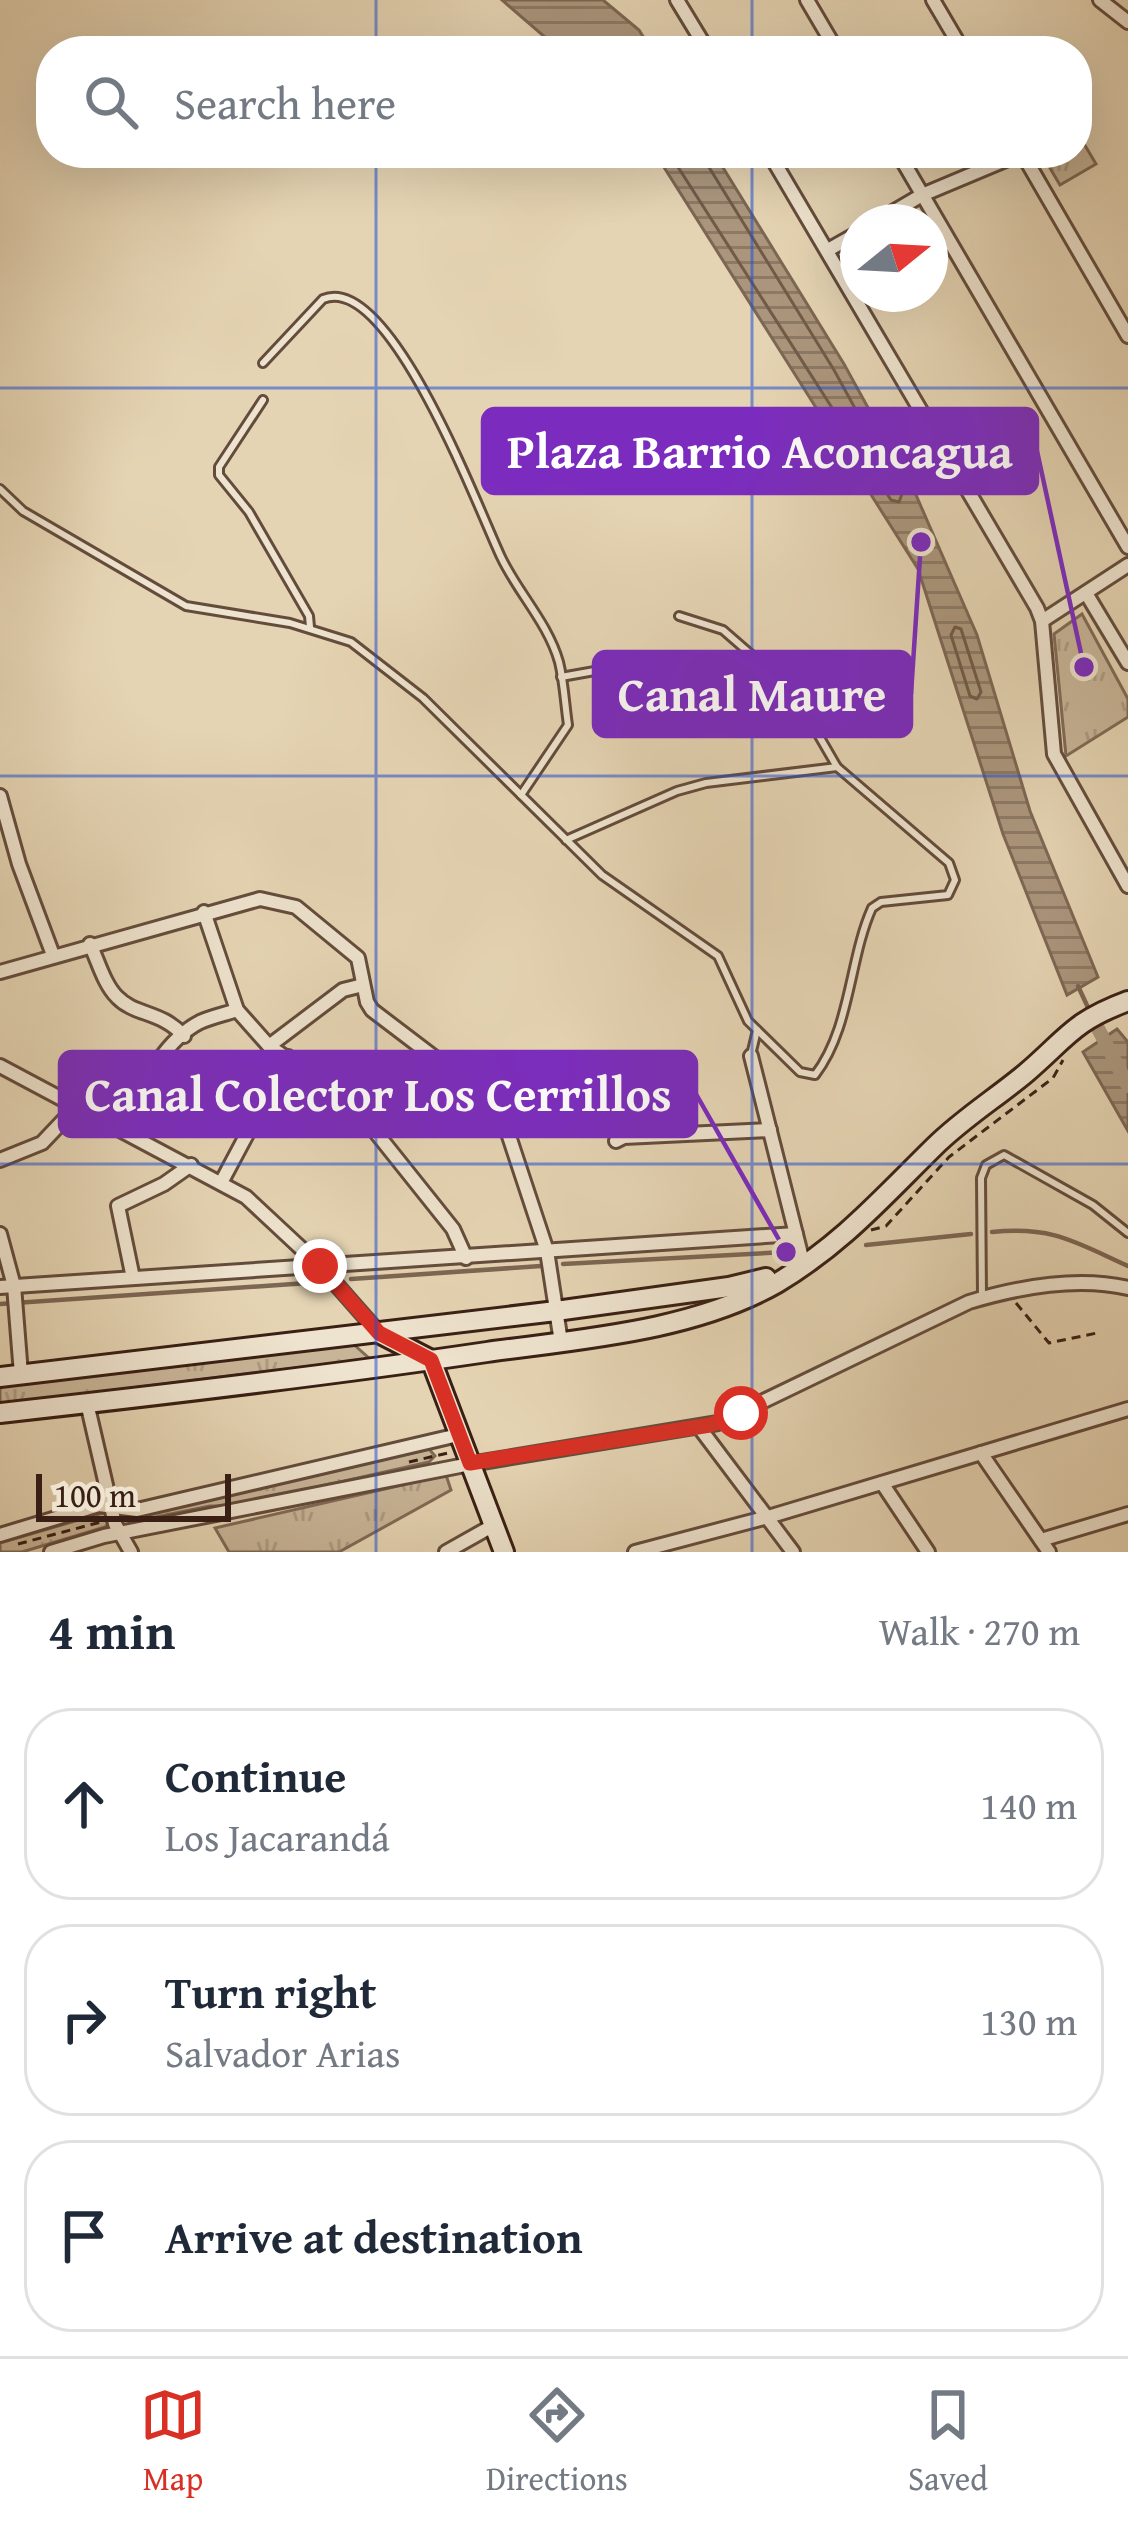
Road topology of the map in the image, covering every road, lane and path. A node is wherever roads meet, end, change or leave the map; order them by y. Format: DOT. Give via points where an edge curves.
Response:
graph roads {
  1 [pos="677,0"];
  2 [pos="807,0"];
  3 [pos="933,0"];
  4 [pos="1100,0"];
  5 [pos="1128,22"];
  6 [pos="699,36"];
  7 [pos="828,36"];
  8 [pos="954,36"];
  9 [pos="779,168"];
  10 [pos="907,168"];
  11 [pos="986,168"];
  12 [pos="1031,168"];
  13 [pos="922,195"];
  14 [pos="907,204"];
  15 [pos="840,243"];
  16 [pos="828,250"];
  17 [pos="1128,336"];
  18 [pos="263,363"];
  19 [pos="263,400"];
  20 [pos="0,489"];
  21 [pos="1128,548"];
  22 [pos="1128,565"];
  23 [pos="1086,593"];
  24 [pos="679,616"];
  25 [pos="1042,621"];
  26 [pos="310,627"];
  27 [pos="1128,663"];
  28 [pos="616,667"];
  29 [pos="561,677"];
  30 [pos="837,766"];
  31 [pos="521,795"];
  32 [pos="0,796"];
  33 [pos="566,840"];
  34 [pos="8,846"];
  35 [pos="1128,886"];
  36 [pos="204,912"];
  37 [pos="90,944"];
  38 [pos="53,955"];
  39 [pos="0,972"];
  40 [pos="363,985"];
  41 [pos="1128,1001"];
  42 [pos="237,1010"];
  43 [pos="757,1030"];
  44 [pos="184,1036"];
  45 [pos="269,1046"];
  46 [pos="752,1055"];
  47 [pos="287,1057"];
  48 [pos="0,1066"];
  49 [pos="78,1105"];
  50 [pos="121,1130"];
  51 [pos="770,1130"];
  52 [pos="616,1141"];
  53 [pos="0,1160"];
  54 [pos="191,1165"];
  55 [pos="222,1181"];
  56 [pos="1128,1233"];
  57 [pos="0,1234"];
  58 [pos="796,1234"];
  59 [pos="547,1251"];
  60 [pos="466,1258"];
  61 [pos="320,1266"];
  62 [pos="799,1269"];
  63 [pos="133,1278"];
  64 [pos="1128,1288"];
  65 [pos="9,1289"];
  66 [pos="1006,1291"];
  67 [pos="982,1298"];
  68 [pos="556,1311"];
  69 [pos="1097,1333"];
  70 [pos="369,1334"];
  71 [pos="561,1342"];
  72 [pos="431,1360"];
  73 [pos="373,1368"];
  74 [pos="21,1374"];
  75 [pos="0,1377"];
  76 [pos="87,1403"];
  77 [pos="1128,1408"];
  78 [pos="0,1413"];
  79 [pos="699,1427"];
  80 [pos="458,1435"];
  81 [pos="981,1453"];
  82 [pos="470,1463"];
  83 [pos="882,1483"];
  84 [pos="109,1505"];
  85 [pos="1128,1514"];
  86 [pos="768,1517"];
  87 [pos="494,1525"];
  88 [pos="120,1534"];
  89 [pos="0,1535"];
  90 [pos="1045,1546"];
  91 [pos="654,1550"];
  92 [pos="51,1552"];
  93 [pos="131,1552"];
  94 [pos="446,1552"];
  95 [pos="504,1552"];
  96 [pos="634,1552"];
  97 [pos="794,1552"];
  98 [pos="928,1552"];
  1 -- 6 [label="street"];
  2 -- 7 [label="street"];
  3 -- 8 [label="street"];
  4 -- 5 [label="street"];
  9 -- 16 [label="street"];
  10 -- 13 [label="street"];
  11 -- 13 [label="street"];
  12 -- 17 [label="street"];
  13 -- 14 [label="street"];
  13 -- 21 [label="street"];
  15 -- 16 [label="street"];
  16 -- 25 [label="street"];
  18 -- 29 [label="lane" via="335,294 384,332 427,392 502,560 549,637"];
  19 -- 26 [label="lane" via="219,475"];
  20 -- 26 [label="lane" via="23,511 186,607"];
  22 -- 23 [label="street"];
  23 -- 25 [label="street"];
  23 -- 27 [label="street"];
  24 -- 30 [label="lane" via="723,630 793,691"];
  25 -- 35 [label="street" via="1054,754"];
  26 -- 31 [label="lane" via="352,642 423,698"];
  28 -- 29 [label="lane"];
  29 -- 31 [label="lane" via="568,725"];
  30 -- 33 [label="lane" via="706,782"];
  30 -- 43 [label="lane" via="949,863 953,890 872,908 848,996 814,1075 800,1072"];
  31 -- 33 [label="lane"];
  32 -- 34 [label="street"];
  33 -- 43 [label="lane" via="718,956"];
  34 -- 38 [label="street"];
  36 -- 37 [label="street"];
  36 -- 40 [label="street" via="260,899 296,907 358,958"];
  36 -- 42 [label="street"];
  37 -- 38 [label="street"];
  37 -- 44 [label="street" via="113,994 167,1018"];
  38 -- 39 [label="street"];
  40 -- 45 [label="street" via="343,990"];
  40 -- 59 [label="street" via="372,1010 489,1099"];
  41 -- 62 [label="street" via="1067,1031 846,1237"];
  42 -- 44 [label="street"];
  42 -- 45 [label="street"];
  43 -- 46 [label="lane"];
  44 -- 50 [label="street" via="152,1069"];
  45 -- 47 [label="street"];
  46 -- 51 [label="street"];
  47 -- 55 [label="street"];
  47 -- 60 [label="street" via="370,1122 453,1229"];
  48 -- 49 [label="street"];
  49 -- 50 [label="street"];
  49 -- 53 [label="street" via="42,1143"];
  50 -- 54 [label="street"];
  51 -- 52 [label="street"];
  51 -- 58 [label="street"];
  54 -- 55 [label="street"];
  54 -- 63 [label="street" via="118,1206"];
  55 -- 61 [label="street"];
  56 -- 67 [label="lane" via="1004,1155 994,1159 981,1178"];
  57 -- 65 [label="street"];
  58 -- 59 [label="street"];
  58 -- 62 [label="street"];
  59 -- 60 [label="street"];
  59 -- 68 [label="street"];
  60 -- 61 [label="street"];
  61 -- 63 [label="street"];
  61 -- 70 [label="street"];
  62 -- 68 [label="street"];
  62 -- 71 [label="street" via="688,1316"];
  63 -- 65 [label="street"];
  64 -- 66 [label="street" via="1075,1283"];
  65 -- 74 [label="street"];
  66 -- 67 [label="street"];
  66 -- 69 [label="path" via="1049,1342"];
  67 -- 79 [label="street"];
  68 -- 70 [label="street"];
  68 -- 71 [label="street"];
  70 -- 72 [label="street"];
  70 -- 73 [label="street" via="378,1359"];
  70 -- 74 [label="street"];
  71 -- 72 [label="street"];
  72 -- 73 [label="street"];
  72 -- 80 [label="street"];
  73 -- 76 [label="street"];
  74 -- 75 [label="street"];
  76 -- 78 [label="street"];
  76 -- 84 [label="street"];
  77 -- 81 [label="street"];
  79 -- 82 [label="street"];
  79 -- 86 [label="street"];
  80 -- 82 [label="street"];
  80 -- 84 [label="street" via="137,1510"];
  81 -- 83 [label="street"];
  81 -- 90 [label="street"];
  82 -- 87 [label="street"];
  82 -- 88 [label="street"];
  83 -- 86 [label="street"];
  83 -- 98 [label="street"];
  84 -- 88 [label="street"];
  84 -- 89 [label="street"];
  85 -- 90 [label="street"];
  86 -- 91 [label="street"];
  86 -- 97 [label="street"];
  87 -- 94 [label="street"];
  87 -- 95 [label="street"];
  88 -- 92 [label="street"];
  88 -- 93 [label="street"];
  91 -- 96 [label="street"];
}
